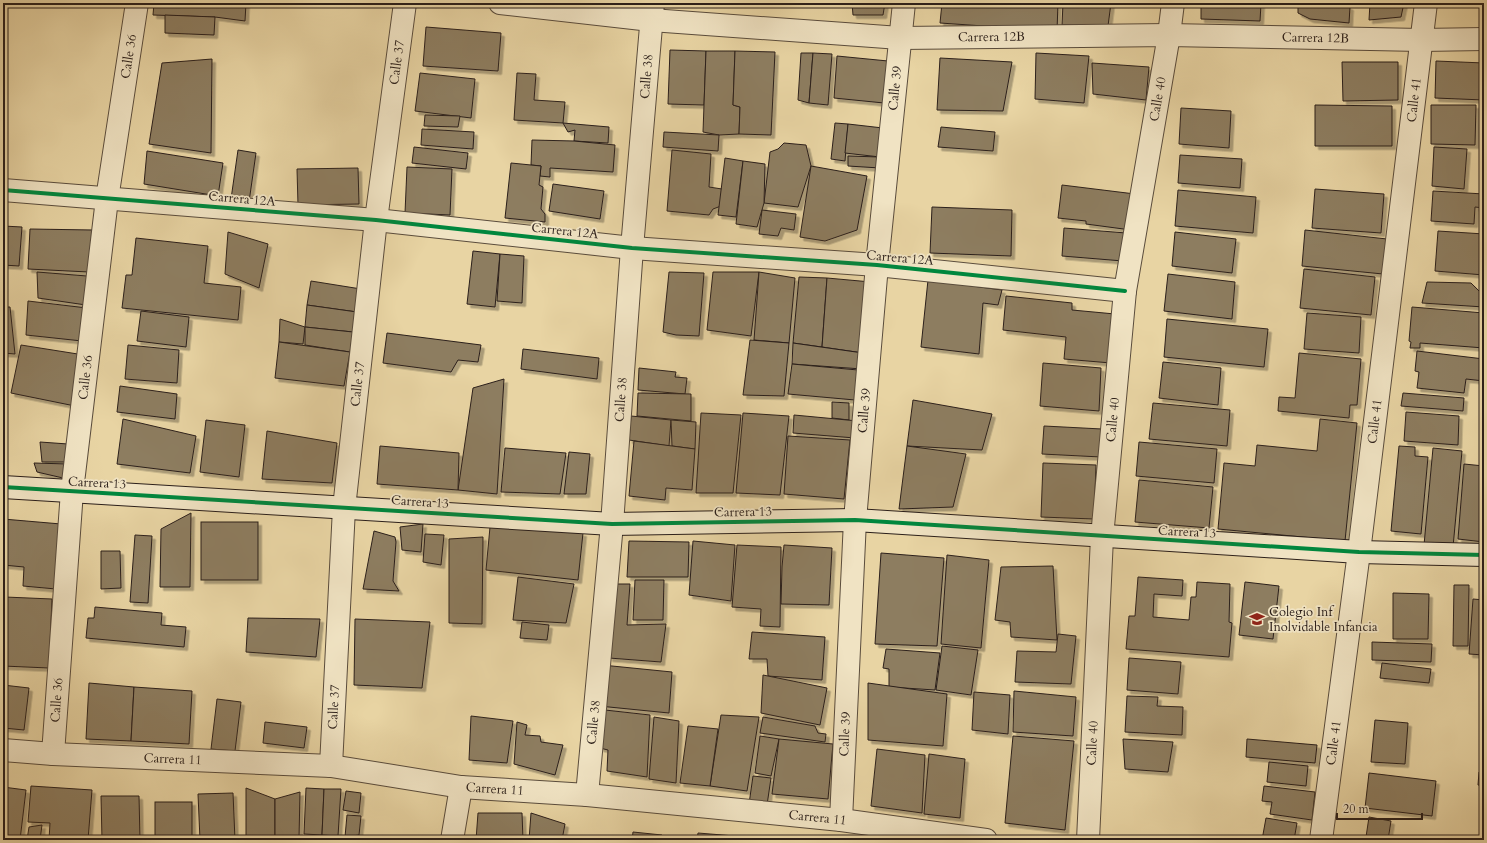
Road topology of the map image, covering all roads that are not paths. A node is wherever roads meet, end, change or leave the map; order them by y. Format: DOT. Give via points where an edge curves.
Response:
graph roads {
  1 [pos="137,3"];
  2 [pos="405,3"];
  3 [pos="500,3"];
  4 [pos="904,3"];
  5 [pos="1173,3"];
  6 [pos="1426,3"];
  7 [pos="652,12"];
  8 [pos="1169,35"];
  9 [pos="900,38"];
  10 [pos="1484,39"];
  11 [pos="1421,40"];
  12 [pos="3,190"];
  13 [pos="107,198"];
  14 [pos="376,220"];
  15 [pos="632,248"];
  16 [pos="877,265"];
  17 [pos="1125,291"];
  18 [pos="3,487"];
  19 [pos="72,491"];
  20 [pos="344,508"];
  21 [pos="855,520"];
  22 [pos="612,524"];
  23 [pos="1102,537"];
  24 [pos="1359,552"];
  25 [pos="1484,555"];
  26 [pos="3,750"];
  27 [pos="53,754"];
  28 [pos="331,766"];
  29 [pos="461,787"];
  30 [pos="587,795"];
  31 [pos="841,820"];
  32 [pos="452,840"];
  33 [pos="986,840"];
  34 [pos="1088,840"];
  35 [pos="1321,840"];
  1 -- 13 [label="street, Calle 36"];
  2 -- 14 [label="street, Calle 37"];
  3 -- 7 [label="street, Carrera 12B"];
  4 -- 9 [label="street, Calle 39"];
  5 -- 8 [label="street, Calle 40"];
  6 -- 11 [label="street, Calle 41"];
  7 -- 9 [label="street, Carrera 12B"];
  7 -- 15 [label="street, Calle 38"];
  8 -- 9 [label="street, Carrera 12B"];
  8 -- 11 [label="street, Carrera 12B"];
  8 -- 17 [label="street, Calle 40"];
  9 -- 16 [label="street, Calle 39"];
  10 -- 11 [label="street, Carrera 12B"];
  11 -- 24 [label="street, Calle 41"];
  12 -- 13 [label="street, Carrera 12A"];
  13 -- 14 [label="street, Carrera 12A"];
  13 -- 19 [label="street, Calle 36"];
  14 -- 15 [label="street, Carrera 12A"];
  14 -- 20 [label="street, Calle 37"];
  15 -- 16 [label="street, Carrera 12A"];
  15 -- 22 [label="street, Calle 38"];
  16 -- 17 [label="street, Carrera 12A"];
  16 -- 21 [label="street, Calle 39"];
  17 -- 23 [label="street, Calle 40"];
  18 -- 19 [label="street, Carrera 13"];
  19 -- 20 [label="street, Carrera 13"];
  19 -- 27 [label="street, Calle 36"];
  20 -- 22 [label="street, Carrera 13"];
  20 -- 28 [label="street, Calle 37"];
  21 -- 22 [label="street, Carrera 13"];
  21 -- 23 [label="street, Carrera 13"];
  21 -- 31 [label="street, Calle 39"];
  22 -- 30 [label="street, Calle 38"];
  23 -- 24 [label="street, Carrera 13"];
  23 -- 34 [label="street, Calle 40"];
  24 -- 25 [label="street, Carrera 13"];
  24 -- 35 [label="street, Calle 41"];
  26 -- 27 [label="street, Carrera 11"];
  27 -- 28 [label="street, Carrera 11"];
  28 -- 29 [label="street, Carrera 11"];
  29 -- 30 [label="street, Carrera 11"];
  29 -- 32 [label="street"];
  30 -- 31 [label="street, Carrera 11"];
  31 -- 33 [label="street, Carrera 11"];
}
